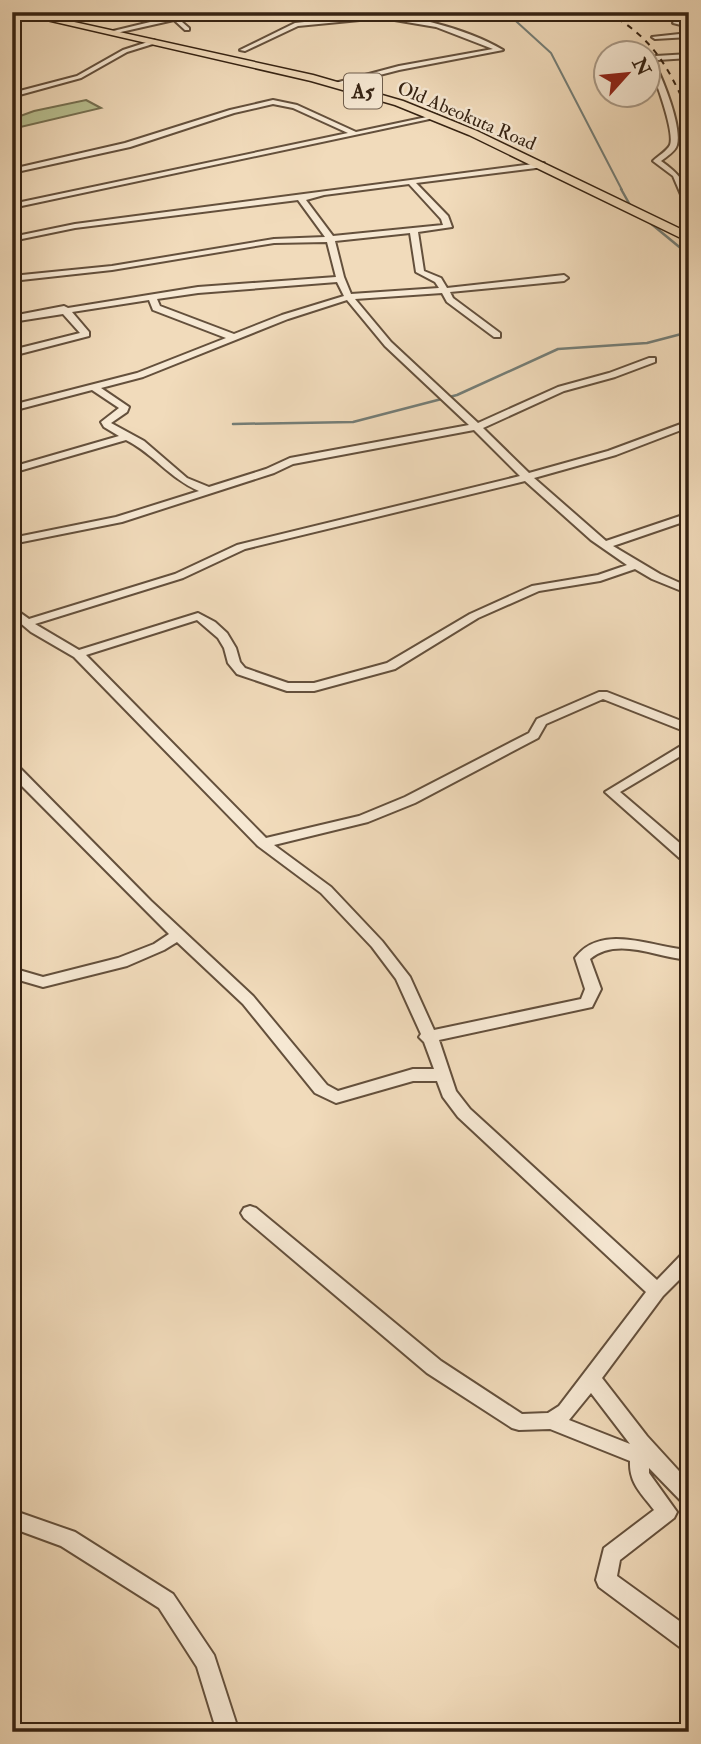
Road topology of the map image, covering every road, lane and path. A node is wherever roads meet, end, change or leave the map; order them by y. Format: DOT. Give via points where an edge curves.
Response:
graph roads {
  1 [pos="15,12"];
  2 [pos="56,12"];
  3 [pos="360,12"];
  4 [pos="175,15"];
  5 [pos="389,16"];
  6 [pos="38,17"];
  7 [pos="675,22"];
  8 [pos="689,25"];
  9 [pos="187,29"];
  10 [pos="112,32"];
  11 [pos="689,35"];
  12 [pos="655,37"];
  13 [pos="154,41"];
  14 [pos="243,50"];
  15 [pos="689,56"];
  16 [pos="337,84"];
  17 [pos="12,95"];
  18 [pos="436,117"];
  19 [pos="355,134"];
  20 [pos="541,165"];
  21 [pos="12,171"];
  22 [pos="412,183"];
  23 [pos="303,197"];
  24 [pos="689,204"];
  25 [pos="12,206"];
  26 [pos="414,232"];
  27 [pos="689,238"];
  28 [pos="12,239"];
  29 [pos="331,239"];
  30 [pos="564,278"];
  31 [pos="12,279"];
  32 [pos="339,279"];
  33 [pos="446,288"];
  34 [pos="348,297"];
  35 [pos="152,298"];
  36 [pos="64,309"];
  37 [pos="12,318"];
  38 [pos="497,335"];
  39 [pos="235,338"];
  40 [pos="12,353"];
  41 [pos="652,360"];
  42 [pos="95,388"];
  43 [pos="12,408"];
  44 [pos="689,424"];
  45 [pos="476,427"];
  46 [pos="128,436"];
  47 [pos="12,470"];
  48 [pos="527,477"];
  49 [pos="208,491"];
  50 [pos="689,516"];
  51 [pos="12,541"];
  52 [pos="607,544"];
  53 [pos="637,565"];
  54 [pos="689,591"];
  55 [pos="12,610"];
  56 [pos="27,623"];
  57 [pos="78,654"];
  58 [pos="689,729"];
  59 [pos="689,745"];
  60 [pos="12,768"];
  61 [pos="263,843"];
  62 [pos="689,859"];
  63 [pos="179,934"];
  64 [pos="689,955"];
  65 [pos="12,973"];
  66 [pos="427,1037"];
  67 [pos="442,1075"];
  68 [pos="250,1213"];
  69 [pos="689,1258"];
  70 [pos="657,1291"];
  71 [pos="592,1379"];
  72 [pos="551,1421"];
  73 [pos="646,1454"];
  74 [pos="689,1496"];
  75 [pos="12,1519"];
  76 [pos="689,1641"];
  77 [pos="228,1732"];
  1 -- 6 [label="highway, Old Abeokuta Road / A5"];
  2 -- 6 [label="street"];
  3 -- 5 [label="street"];
  4 -- 9 [label="street"];
  4 -- 10 [label="street"];
  5 -- 14 [label="street" via="304,23"];
  5 -- 16 [label="street" via="450,28 500,50"];
  6 -- 10 [label="highway, Old Abeokuta Road / A5"];
  7 -- 8 [label="street"];
  10 -- 13 [label="highway, Old Abeokuta Road / A5"];
  11 -- 12 [label="street"];
  13 -- 16 [label="highway, Old Abeokuta Road / A5"];
  13 -- 17 [label="street" via="125,51 79,77"];
  15 -- 24 [label="street" via="651,62 661,81 674,137 671,149 657,161 676,175"];
  16 -- 18 [label="highway, Old Abeokuta Road / A5"];
  18 -- 19 [label="street"];
  18 -- 20 [label="highway, Old Abeokuta Road / A5"];
  19 -- 21 [label="street" via="295,106 273,102 127,145"];
  19 -- 25 [label="street"];
  20 -- 22 [label="street"];
  20 -- 27 [label="highway, Old Abeokuta Road / A5"];
  22 -- 23 [label="street"];
  22 -- 26 [label="street" via="449,225"];
  23 -- 28 [label="street" via="75,226"];
  23 -- 29 [label="street"];
  26 -- 29 [label="street"];
  26 -- 33 [label="street" via="420,272"];
  29 -- 31 [label="street" via="250,243 112,268"];
  29 -- 32 [label="street"];
  30 -- 33 [label="street"];
  32 -- 34 [label="street"];
  32 -- 35 [label="street"];
  33 -- 34 [label="street"];
  33 -- 38 [label="street" via="450,300"];
  34 -- 39 [label="street"];
  34 -- 45 [label="street" via="387,344"];
  35 -- 36 [label="street"];
  35 -- 39 [label="street" via="156,308"];
  36 -- 37 [label="street"];
  36 -- 40 [label="street" via="86,334"];
  39 -- 42 [label="street"];
  41 -- 45 [label="street" via="561,388"];
  42 -- 43 [label="street"];
  42 -- 46 [label="street" via="124,407 106,422"];
  44 -- 48 [label="street" via="612,453"];
  45 -- 48 [label="street"];
  45 -- 49 [label="street" via="290,461"];
  46 -- 47 [label="street"];
  46 -- 49 [label="street" via="174,474"];
  48 -- 52 [label="street" via="558,510"];
  48 -- 56 [label="street" via="270,538 179,576"];
  49 -- 51 [label="street" via="108,523"];
  50 -- 52 [label="street"];
  52 -- 53 [label="street"];
  53 -- 54 [label="street" via="662,582"];
  53 -- 57 [label="street" via="600,578 536,588 474,616 391,666 302,689 241,671 228,642 198,616"];
  55 -- 56 [label="street"];
  56 -- 57 [label="street"];
  57 -- 61 [label="street"];
  58 -- 61 [label="street" via="603,695 541,722 534,735 411,800 363,819"];
  59 -- 62 [label="street" via="612,792"];
  60 -- 63 [label="street"];
  61 -- 66 [label="street" via="326,890 377,944 403,977"];
  63 -- 65 [label="street" via="122,962 43,982"];
  63 -- 67 [label="street" via="248,1000 321,1089 336,1097 414,1074"];
  64 -- 66 [label="street" via="629,943 590,949 582,958 593,989 587,1003"];
  66 -- 67 [label="street"];
  67 -- 70 [label="street" via="464,1114"];
  68 -- 72 [label="street" via="434,1367 519,1422"];
  69 -- 70 [label="street"];
  70 -- 71 [label="street"];
  71 -- 72 [label="street" via="566,1412"];
  71 -- 73 [label="street"];
  72 -- 73 [label="street"];
  73 -- 74 [label="street"];
  73 -- 76 [label="street" via="639,1475 667,1512 611,1555 606,1580"];
  75 -- 77 [label="street" via="68,1539 166,1601 206,1662"];
}
